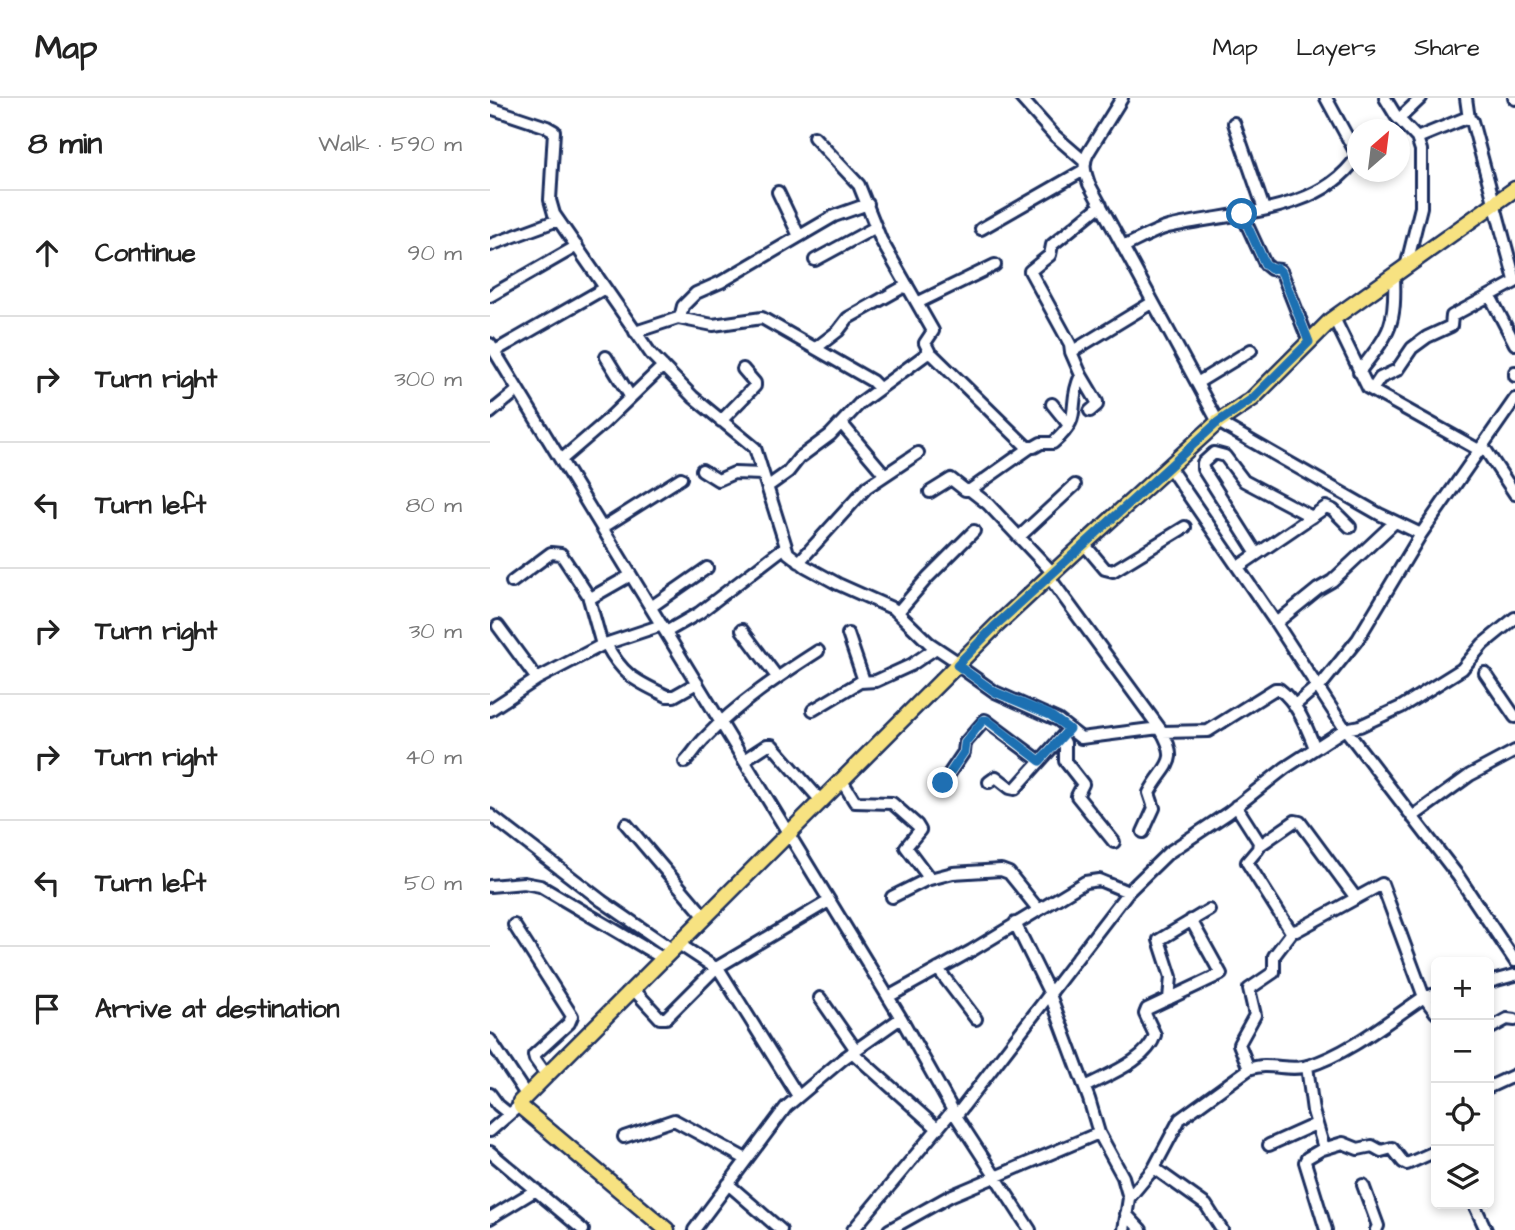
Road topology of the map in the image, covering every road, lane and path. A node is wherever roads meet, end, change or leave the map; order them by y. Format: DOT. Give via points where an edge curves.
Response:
graph roads {
  1 [pos="1021,98"];
  2 [pos="1122,98"];
  3 [pos="1326,98"];
  4 [pos="1385,98"];
  5 [pos="1421,98"];
  6 [pos="1466,98"];
  7 [pos="490,108"];
  8 [pos="1399,119"];
  9 [pos="1469,119"];
  10 [pos="1234,123"];
  11 [pos="1410,130"];
  12 [pos="1414,134"];
  13 [pos="1410,135"];
  14 [pos="814,137"];
  15 [pos="1347,137"];
  16 [pos="1084,165"];
  17 [pos="1347,170"];
  18 [pos="1515,189"];
  19 [pos="778,192"];
  20 [pos="1495,203"];
  21 [pos="868,204"];
  22 [pos="1101,205"];
  23 [pos="1264,209"];
  24 [pos="1242,214"];
  25 [pos="558,220"];
  26 [pos="876,227"];
  27 [pos="981,229"];
  28 [pos="799,236"];
  29 [pos="490,245"];
  30 [pos="577,246"];
  31 [pos="1123,247"];
  32 [pos="815,260"];
  33 [pos="1513,263"];
  34 [pos="995,265"];
  35 [pos="1400,271"];
  36 [pos="1515,281"];
  37 [pos="907,285"];
  38 [pos="605,288"];
  39 [pos="490,296"];
  40 [pos="1490,296"];
  41 [pos="1153,302"];
  42 [pos="917,303"];
  43 [pos="680,318"];
  44 [pos="1334,318"];
  45 [pos="635,332"];
  46 [pos="1309,342"];
  47 [pos="1515,344"];
  48 [pos="492,347"];
  49 [pos="816,348"];
  50 [pos="1251,350"];
  51 [pos="1071,352"];
  52 [pos="930,353"];
  53 [pos="606,357"];
  54 [pos="663,366"];
  55 [pos="743,369"];
  56 [pos="1359,372"];
  57 [pos="1081,375"];
  58 [pos="1197,383"];
  59 [pos="879,388"];
  60 [pos="518,390"];
  61 [pos="1371,390"];
  62 [pos="630,396"];
  63 [pos="1052,404"];
  64 [pos="1514,404"];
  65 [pos="1090,411"];
  66 [pos="490,413"];
  67 [pos="721,421"];
  68 [pos="1218,422"];
  69 [pos="842,424"];
  70 [pos="1069,425"];
  71 [pos="1031,447"];
  72 [pos="1481,448"];
  73 [pos="918,453"];
  74 [pos="561,460"];
  75 [pos="1169,467"];
  76 [pos="702,470"];
  77 [pos="763,474"];
  78 [pos="885,475"];
  79 [pos="681,478"];
  80 [pos="1075,485"];
  81 [pos="767,487"];
  82 [pos="970,490"];
  83 [pos="930,492"];
  84 [pos="1515,494"];
  85 [pos="1312,517"];
  86 [pos="1395,522"];
  87 [pos="1185,527"];
  88 [pos="1350,527"];
  89 [pos="602,528"];
  90 [pos="974,531"];
  91 [pos="1421,534"];
  92 [pos="1019,537"];
  93 [pos="1084,544"];
  94 [pos="785,547"];
  95 [pos="1257,554"];
  96 [pos="799,562"];
  97 [pos="1238,568"];
  98 [pos="707,569"];
  99 [pos="631,575"];
  100 [pos="1051,575"];
  101 [pos="512,582"];
  102 [pos="589,599"];
  103 [pos="651,607"];
  104 [pos="898,612"];
  105 [pos="1515,618"];
  106 [pos="1276,623"];
  107 [pos="498,625"];
  108 [pos="664,628"];
  109 [pos="742,630"];
  110 [pos="848,634"];
  111 [pos="604,645"];
  112 [pos="936,648"];
  113 [pos="818,651"];
  114 [pos="958,664"];
  115 [pos="1485,673"];
  116 [pos="777,677"];
  117 [pos="537,679"];
  118 [pos="864,681"];
  119 [pos="697,683"];
  120 [pos="1317,688"];
  121 [pos="491,706"];
  122 [pos="1294,706"];
  123 [pos="813,710"];
  124 [pos="1515,717"];
  125 [pos="721,722"];
  126 [pos="1345,729"];
  127 [pos="1161,730"];
  128 [pos="1065,733"];
  129 [pos="1315,748"];
  130 [pos="1515,751"];
  131 [pos="744,760"];
  132 [pos="1040,761"];
  133 [pos="685,762"];
  134 [pos="842,781"];
  135 [pos="989,782"];
  136 [pos="943,783"];
  137 [pos="822,802"];
  138 [pos="1236,806"];
  139 [pos="490,815"];
  140 [pos="1412,817"];
  141 [pos="626,824"];
  142 [pos="1143,832"];
  143 [pos="789,835"];
  144 [pos="1114,842"];
  145 [pos="1259,846"];
  146 [pos="930,879"];
  147 [pos="490,886"];
  148 [pos="1128,892"];
  149 [pos="892,897"];
  150 [pos="1356,898"];
  151 [pos="829,901"];
  152 [pos="1038,909"];
  153 [pos="1209,909"];
  154 [pos="706,918"];
  155 [pos="1191,920"];
  156 [pos="1015,923"];
  157 [pos="514,925"];
  158 [pos="1293,931"];
  159 [pos="1510,944"];
  160 [pos="672,951"];
  161 [pos="1515,961"];
  162 [pos="716,968"];
  163 [pos="938,969"];
  164 [pos="1515,975"];
  165 [pos="1494,981"];
  166 [pos="634,990"];
  167 [pos="1049,992"];
  168 [pos="1431,996"];
  169 [pos="888,997"];
  170 [pos="820,998"];
  171 [pos="1424,998"];
  172 [pos="1169,999"];
  173 [pos="1431,1007"];
  174 [pos="901,1018"];
  175 [pos="976,1019"];
  176 [pos="1515,1020"];
  177 [pos="1494,1026"];
  178 [pos="490,1040"];
  179 [pos="854,1051"];
  180 [pos="1307,1066"];
  181 [pos="1249,1069"];
  182 [pos="1515,1075"];
  183 [pos="547,1076"];
  184 [pos="1494,1085"];
  185 [pos="1084,1087"];
  186 [pos="490,1094"];
  187 [pos="798,1096"];
  188 [pos="519,1105"];
  189 [pos="955,1113"];
  190 [pos="1316,1124"];
  191 [pos="937,1128"];
  192 [pos="490,1131"];
  193 [pos="1099,1133"];
  194 [pos="624,1137"];
  195 [pos="1269,1145"];
  196 [pos="1323,1149"];
  197 [pos="490,1152"];
  198 [pos="1431,1153"];
  199 [pos="746,1159"];
  200 [pos="1154,1168"];
  201 [pos="998,1178"];
  202 [pos="728,1184"];
  203 [pos="1363,1185"];
  204 [pos="536,1190"];
  205 [pos="1129,1198"];
  206 [pos="1476,1209"];
  207 [pos="1126,1214"];
  208 [pos="490,1218"];
  209 [pos="856,1229"];
  210 [pos="583,1230"];
  211 [pos="667,1230"];
  212 [pos="694,1230"];
  213 [pos="781,1230"];
  214 [pos="889,1230"];
  215 [pos="1030,1230"];
  216 [pos="1124,1230"];
  217 [pos="1141,1230"];
  218 [pos="1222,1230"];
  219 [pos="1326,1230"];
  220 [pos="1376,1230"];
  221 [pos="1486,1230"];
  1 -- 16 [label="street"];
  2 -- 16 [label="street"];
  3 -- 15 [label="street"];
  4 -- 8 [label="street"];
  5 -- 8 [label="street"];
  6 -- 9 [label="street"];
  7 -- 25 [label="street" via="554,131 550,200"];
  9 -- 12 [label="street"];
  9 -- 20 [label="street"];
  10 -- 23 [label="street"];
  11 -- 12 [label="street"];
  12 -- 13 [label="street"];
  12 -- 35 [label="street" via="1421,150 1421,207"];
  14 -- 21 [label="street" via="848,172"];
  16 -- 22 [label="street"];
  16 -- 27 [label="street"];
  17 -- 23 [label="street" via="1331,185 1308,196"];
  18 -- 20 [label="main road"];
  19 -- 28 [label="street"];
  20 -- 33 [label="street"];
  20 -- 35 [label="main road"];
  21 -- 26 [label="street"];
  21 -- 28 [label="street"];
  22 -- 31 [label="street"];
  22 -- 51 [label="street" via="1052,245 1050,255 1031,271"];
  23 -- 24 [label="street"];
  24 -- 31 [label="street" via="1167,227"];
  24 -- 46 [label="street" via="1265,264 1282,273"];
  25 -- 29 [label="street"];
  25 -- 30 [label="street"];
  26 -- 32 [label="street"];
  26 -- 37 [label="street"];
  28 -- 43 [label="street" via="693,295 682,306"];
  30 -- 38 [label="street"];
  30 -- 39 [label="street"];
  31 -- 41 [label="street"];
  33 -- 36 [label="street"];
  34 -- 42 [label="street"];
  35 -- 44 [label="main road"];
  35 -- 56 [label="street" via="1390,330"];
  36 -- 40 [label="street"];
  37 -- 42 [label="street"];
  37 -- 49 [label="street" via="848,318"];
  38 -- 45 [label="street"];
  38 -- 48 [label="street"];
  40 -- 47 [label="street"];
  40 -- 61 [label="street" via="1450,317 1451,326 1412,348 1397,370 1380,378"];
  41 -- 51 [label="street"];
  41 -- 58 [label="street"];
  42 -- 52 [label="street" via="933,333 925,343"];
  43 -- 45 [label="street"];
  43 -- 49 [label="street" via="713,325 762,318"];
  44 -- 46 [label="main road"];
  44 -- 56 [label="street"];
  45 -- 54 [label="street"];
  46 -- 68 [label="main road" via="1252,399"];
  48 -- 60 [label="street"];
  49 -- 59 [label="street"];
  50 -- 58 [label="street"];
  51 -- 57 [label="street"];
  52 -- 59 [label="street"];
  52 -- 71 [label="street"];
  53 -- 62 [label="street"];
  54 -- 62 [label="street"];
  54 -- 67 [label="street"];
  55 -- 67 [label="street" via="755,386"];
  56 -- 61 [label="street"];
  57 -- 65 [label="street" via="1097,401"];
  57 -- 70 [label="street"];
  58 -- 68 [label="street"];
  59 -- 69 [label="street"];
  60 -- 66 [label="street"];
  60 -- 74 [label="street"];
  61 -- 72 [label="street"];
  62 -- 74 [label="street"];
  63 -- 70 [label="street"];
  64 -- 72 [label="street"];
  67 -- 77 [label="street" via="754,448"];
  68 -- 75 [label="main road"];
  68 -- 86 [label="street"];
  69 -- 78 [label="street"];
  69 -- 81 [label="street"];
  70 -- 71 [label="street" via="1053,443"];
  71 -- 82 [label="street"];
  72 -- 84 [label="street"];
  72 -- 91 [label="street"];
  73 -- 78 [label="street"];
  74 -- 89 [label="street"];
  75 -- 93 [label="main road"];
  75 -- 97 [label="street"];
  76 -- 77 [label="street" via="718,480 739,472"];
  77 -- 81 [label="street"];
  78 -- 96 [label="street" via="863,492"];
  79 -- 89 [label="street"];
  80 -- 92 [label="street"];
  81 -- 94 [label="street"];
  82 -- 83 [label="street" via="951,479"];
  82 -- 92 [label="street"];
  85 -- 88 [label="street" via="1330,508"];
  85 -- 95 [label="street"];
  85 -- 95 [label="street" via="1244,481 1225,456 1214,453 1202,465"];
  86 -- 91 [label="street"];
  86 -- 106 [label="street" via="1332,581"];
  87 -- 93 [label="street" via="1113,571 1105,569"];
  89 -- 99 [label="street"];
  90 -- 104 [label="street"];
  91 -- 120 [label="street" via="1358,639"];
  92 -- 100 [label="street"];
  93 -- 100 [label="main road"];
  94 -- 96 [label="street"];
  94 -- 108 [label="street" via="699,613"];
  95 -- 97 [label="street"];
  96 -- 104 [label="street"];
  97 -- 106 [label="street"];
  98 -- 103 [label="street"];
  99 -- 102 [label="street"];
  99 -- 103 [label="street"];
  100 -- 114 [label="main road"];
  100 -- 127 [label="street"];
  101 -- 102 [label="street" via="558,552"];
  102 -- 111 [label="street"];
  103 -- 108 [label="street"];
  104 -- 112 [label="street"];
  105 -- 126 [label="street" via="1462,669 1401,707"];
  106 -- 120 [label="street"];
  107 -- 117 [label="street"];
  108 -- 111 [label="street"];
  108 -- 119 [label="street"];
  109 -- 116 [label="street"];
  110 -- 118 [label="street"];
  111 -- 117 [label="street"];
  111 -- 119 [label="street" via="628,675 667,696"];
  112 -- 114 [label="street"];
  112 -- 118 [label="street" via="911,665 876,681"];
  113 -- 116 [label="street"];
  114 -- 128 [label="street" via="995,692 1050,715"];
  114 -- 134 [label="main road"];
  115 -- 124 [label="street"];
  116 -- 125 [label="street"];
  117 -- 121 [label="street"];
  118 -- 123 [label="street"];
  119 -- 125 [label="street"];
  120 -- 122 [label="street"];
  120 -- 126 [label="street"];
  122 -- 127 [label="street" via="1275,689 1208,732"];
  122 -- 129 [label="street"];
  125 -- 131 [label="street"];
  125 -- 133 [label="street"];
  126 -- 129 [label="street"];
  126 -- 140 [label="street"];
  127 -- 128 [label="street" via="1085,739"];
  127 -- 142 [label="street" via="1172,755 1149,793 1154,808"];
  128 -- 132 [label="street"];
  128 -- 144 [label="street" via="1065,761 1083,784 1077,796"];
  129 -- 138 [label="street"];
  130 -- 140 [label="street" via="1470,775"];
  131 -- 137 [label="street" via="772,745"];
  131 -- 143 [label="street"];
  132 -- 135 [label="street" via="1015,789 996,777"];
  132 -- 136 [label="street" via="985,720 965,743"];
  134 -- 137 [label="main road"];
  134 -- 146 [label="street" via="855,802 892,803 917,825 920,830 906,847"];
  137 -- 143 [label="main road"];
  138 -- 145 [label="street"];
  138 -- 148 [label="street" via="1168,853"];
  139 -- 160 [label="street"];
  140 -- 159 [label="street"];
  141 -- 154 [label="street"];
  143 -- 151 [label="street"];
  143 -- 154 [label="main road"];
  145 -- 150 [label="street" via="1300,822"];
  145 -- 158 [label="street" via="1247,862"];
  146 -- 149 [label="street"];
  146 -- 152 [label="street" via="956,872 1006,871"];
  147 -- 160 [label="street" via="540,886"];
  148 -- 152 [label="street" via="1099,880 1085,881"];
  148 -- 167 [label="street"];
  150 -- 158 [label="street"];
  150 -- 171 [label="street" via="1382,885"];
  151 -- 162 [label="street"];
  151 -- 169 [label="street"];
  152 -- 156 [label="street"];
  153 -- 155 [label="street"];
  154 -- 160 [label="main road"];
  155 -- 172 [label="street" via="1159,940 1171,977"];
  155 -- 172 [label="street" via="1221,974"];
  156 -- 163 [label="street"];
  156 -- 167 [label="street"];
  157 -- 183 [label="street" via="572,1016 534,1055"];
  158 -- 181 [label="street" via="1273,956 1274,972 1249,989 1255,1015 1239,1044"];
  159 -- 161 [label="street"];
  160 -- 162 [label="street"];
  160 -- 166 [label="main road"];
  162 -- 166 [label="street" via="664,1019"];
  162 -- 187 [label="street"];
  163 -- 169 [label="street"];
  163 -- 175 [label="street"];
  164 -- 165 [label="street"];
  166 -- 183 [label="main road"];
  167 -- 185 [label="street"];
  167 -- 189 [label="street"];
  168 -- 171 [label="street"];
  169 -- 174 [label="street"];
  170 -- 179 [label="street"];
  171 -- 173 [label="street"];
  171 -- 180 [label="street" via="1345,1049"];
  172 -- 185 [label="street" via="1146,1011 1155,1035 1144,1052"];
  174 -- 179 [label="street"];
  174 -- 189 [label="street"];
  176 -- 177 [label="street"];
  178 -- 188 [label="street"];
  179 -- 187 [label="street"];
  179 -- 191 [label="street"];
  180 -- 181 [label="street"];
  180 -- 190 [label="street"];
  181 -- 200 [label="street" via="1185,1114"];
  182 -- 184 [label="street"];
  183 -- 188 [label="main road"];
  185 -- 193 [label="street"];
  186 -- 188 [label="street" via="498,1105"];
  187 -- 199 [label="street"];
  188 -- 192 [label="street"];
  188 -- 211 [label="main road"];
  189 -- 191 [label="street"];
  189 -- 201 [label="street"];
  190 -- 195 [label="street"];
  190 -- 196 [label="street"];
  191 -- 209 [label="street"];
  193 -- 201 [label="street"];
  193 -- 205 [label="street"];
  194 -- 199 [label="street" via="674,1120"];
  196 -- 198 [label="street" via="1343,1143 1357,1149 1392,1148 1407,1164"];
  196 -- 219 [label="street" via="1305,1162"];
  197 -- 204 [label="street"];
  199 -- 202 [label="street"];
  200 -- 205 [label="street"];
  200 -- 218 [label="street" via="1206,1205"];
  201 -- 214 [label="street" via="950,1196"];
  201 -- 215 [label="street"];
  202 -- 212 [label="street"];
  202 -- 213 [label="street"];
  203 -- 220 [label="street"];
  204 -- 208 [label="street"];
  204 -- 210 [label="street"];
  205 -- 207 [label="street"];
  206 -- 221 [label="street"];
  207 -- 216 [label="street"];
  207 -- 217 [label="street"];
}
